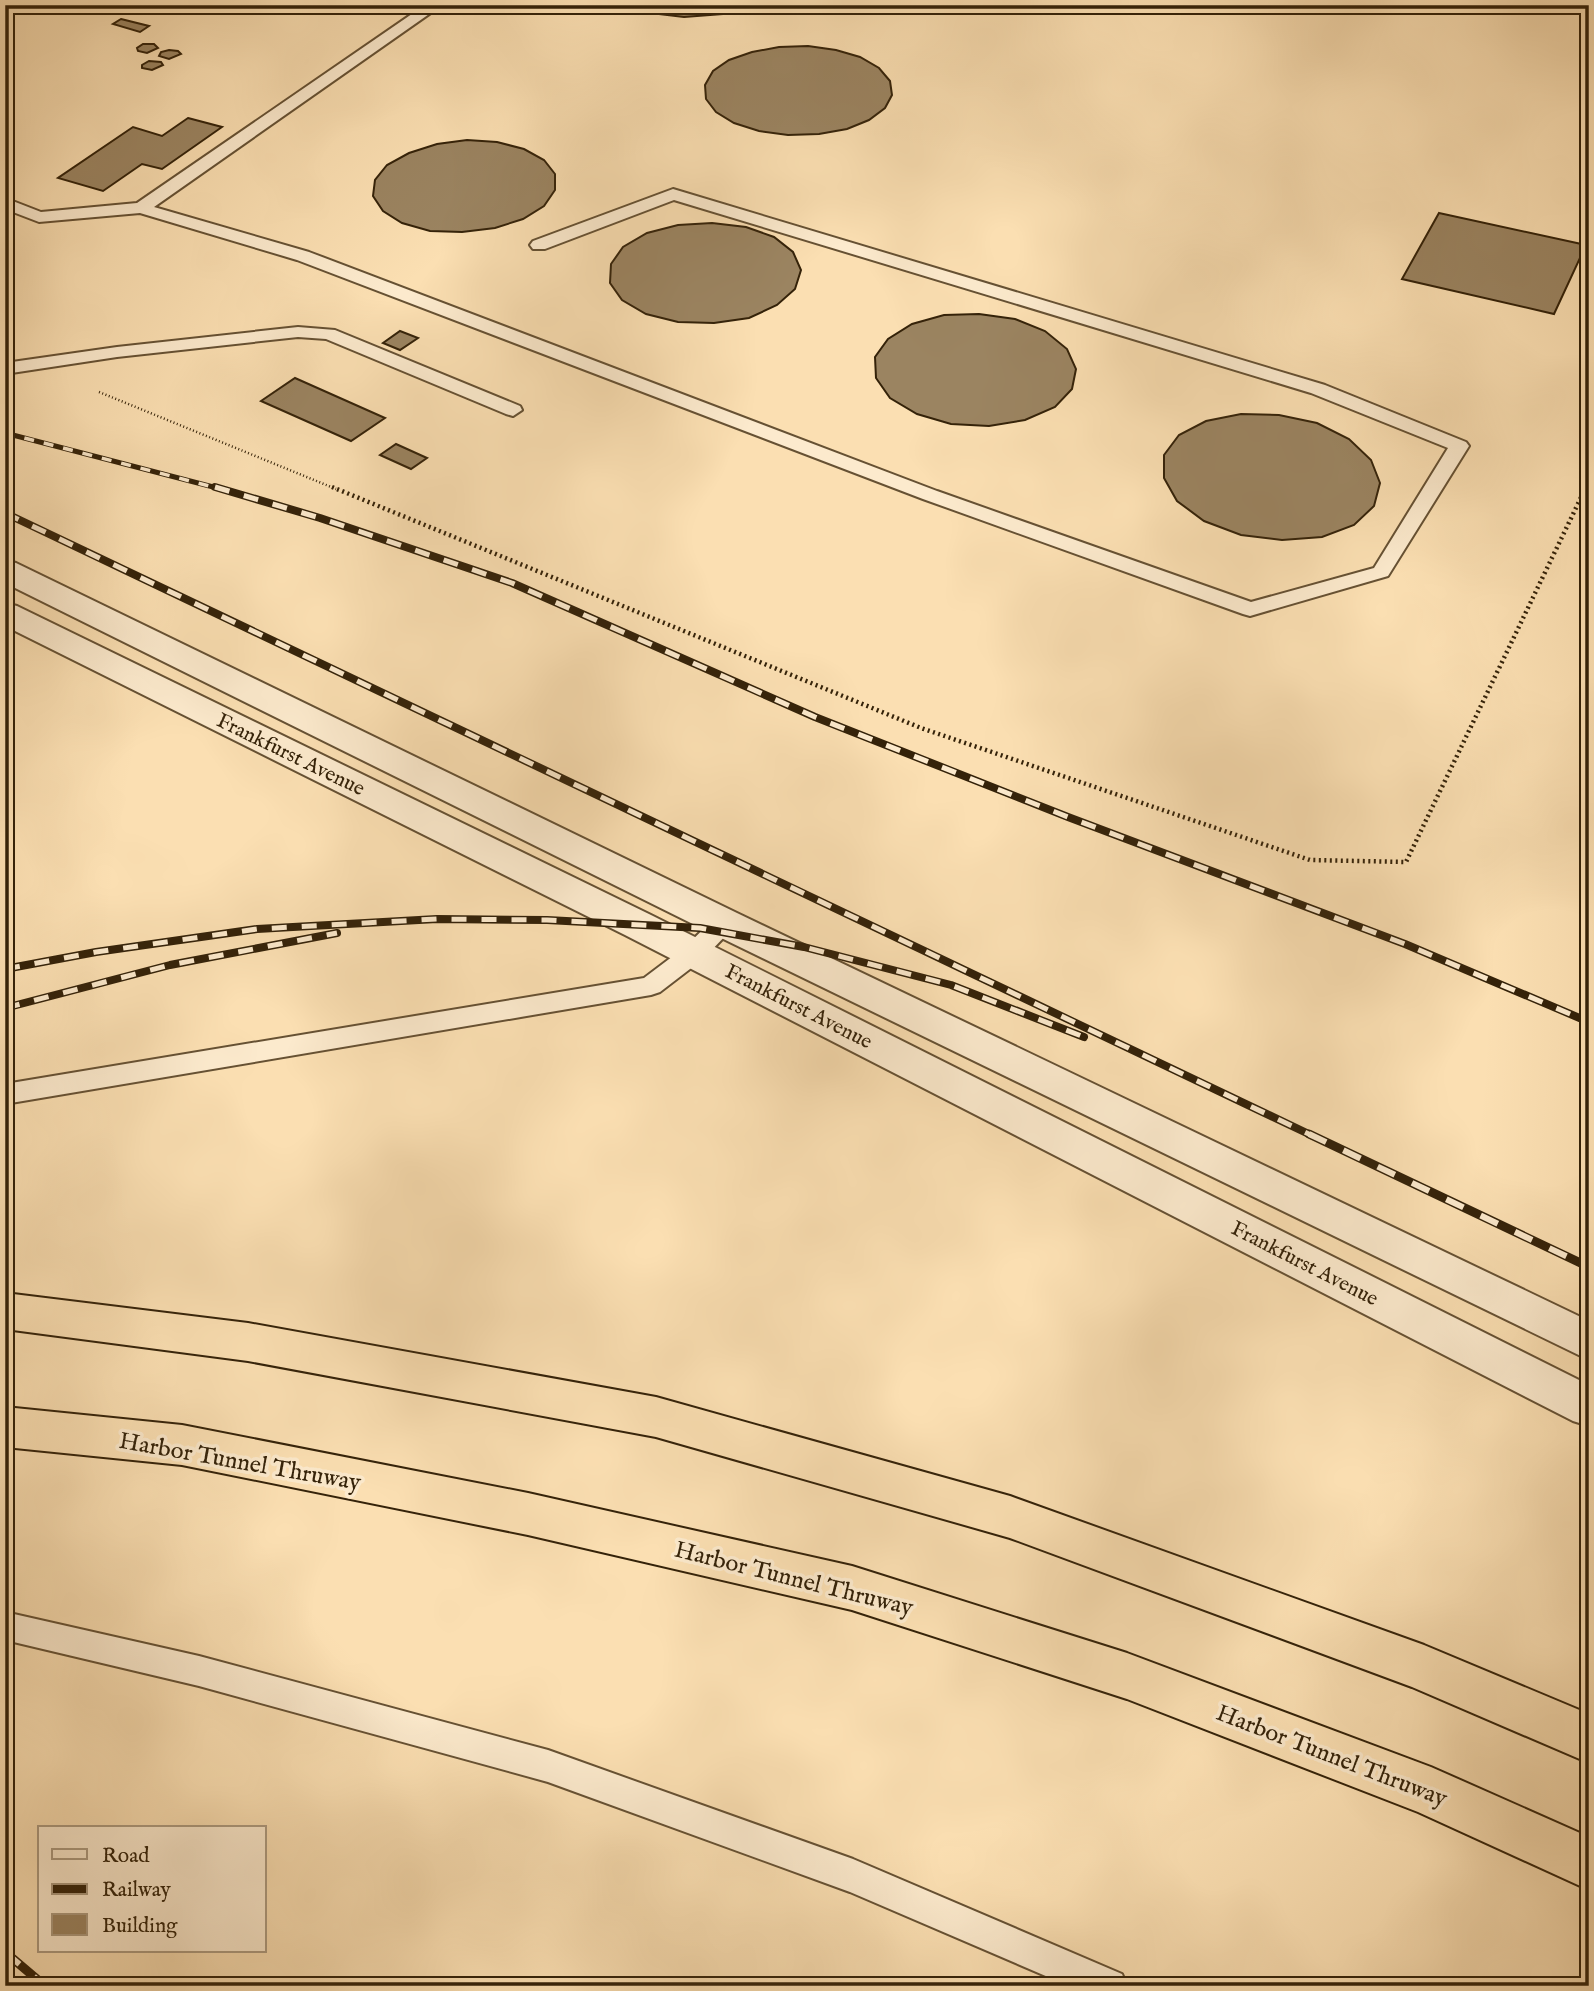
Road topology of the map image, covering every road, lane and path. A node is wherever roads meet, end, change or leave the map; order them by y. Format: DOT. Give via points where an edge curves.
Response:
graph roads {
  1 [pos="435,5"];
  2 [pos="5,202"];
  3 [pos="141,208"];
  4 [pos="540,245"];
  5 [pos="32,365"];
  6 [pos="5,369"];
  7 [pos="513,410"];
  8 [pos="1589,482"];
  9 [pos="5,570"];
  10 [pos="5,613"];
  11 [pos="724,923"];
  12 [pos="694,953"];
  13 [pos="5,1094"];
  14 [pos="5,1311"];
  15 [pos="1589,1342"];
  16 [pos="1589,1407"];
  17 [pos="5,1427"];
  18 [pos="5,1626"];
  19 [pos="1589,1739"];
  20 [pos="1589,1864"];
  21 [pos="1111,1986"];
  1 -- 3 [label="lane"];
  2 -- 3 [label="lane" via="40,217"];
  3 -- 4 [label="lane" via="303,256 930,495 1250,609 1381,572 1459,446 1318,389 673,194"];
  5 -- 6 [label="lane"];
  5 -- 7 [label="lane" via="298,332 329,334"];
  5 -- 8 [label="path" via="921,728 1310,860 1406,862"];
  9 -- 11 [label="street, Frankfurst Avenue"];
  10 -- 12 [label="street, Frankfurst Avenue"];
  11 -- 12 [label="lane"];
  11 -- 15 [label="street, Frankfurst Avenue"];
  12 -- 13 [label="lane" via="651,986"];
  12 -- 16 [label="street, Frankfurst Avenue"];
  14 -- 19 [label="highway" via="248,1342 656,1417 1010,1517 1424,1668"];
  17 -- 20 [label="highway, Harbor Tunnel Thruway" via="182,1445 527,1514 852,1588 1127,1675 1431,1793"];
  18 -- 21 [label="lane" via="199,1671 548,1766 853,1876"];
}
